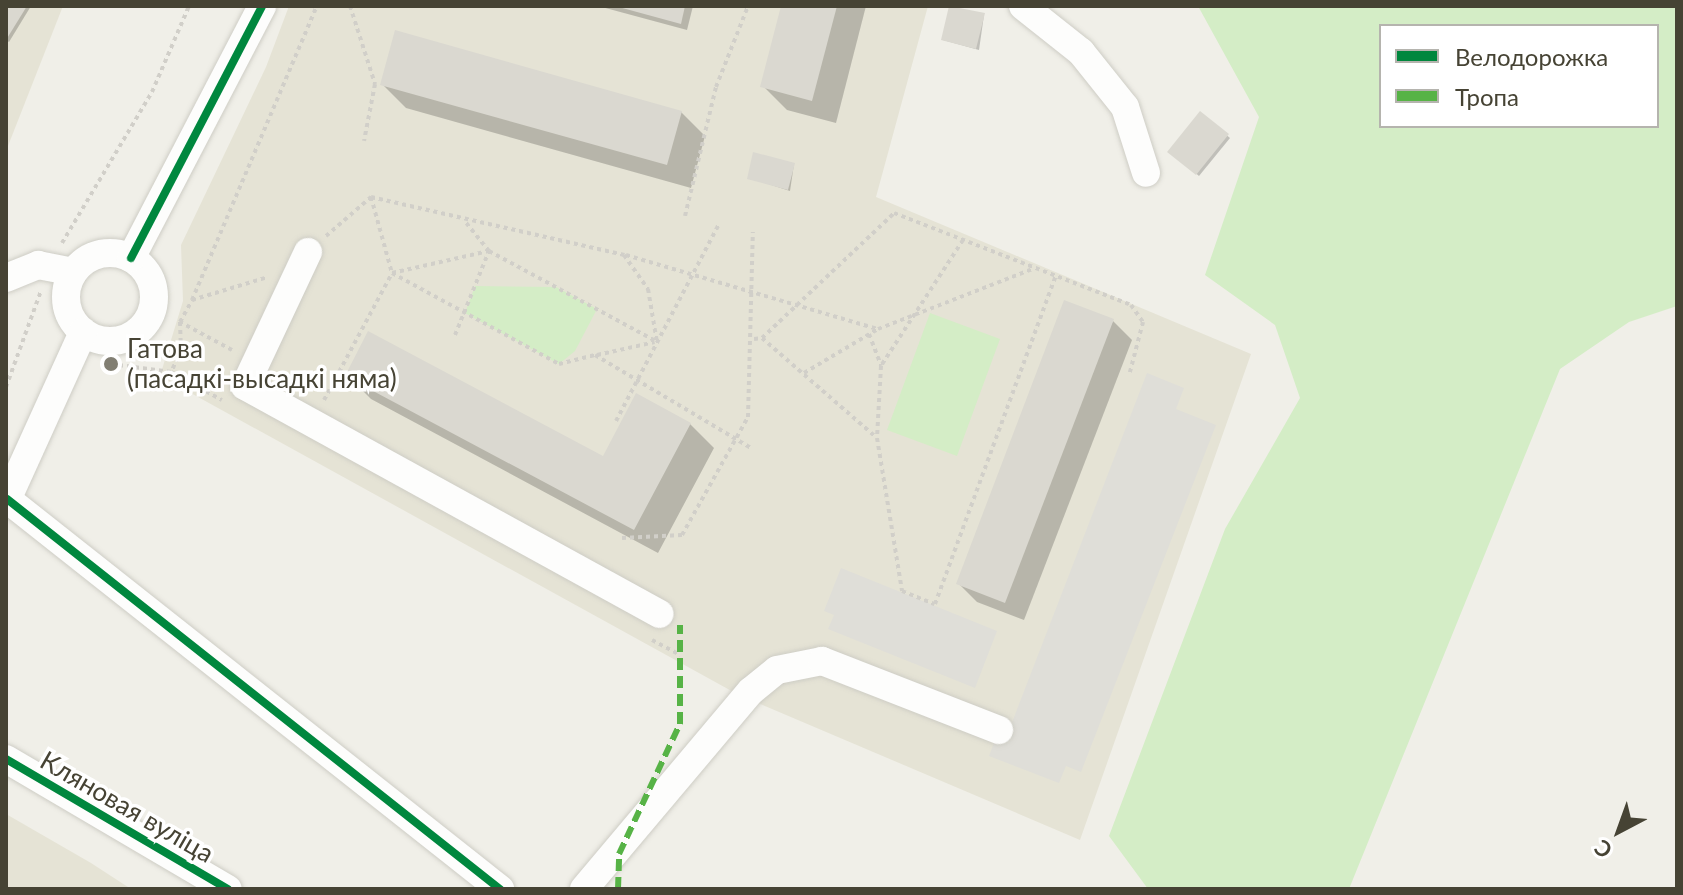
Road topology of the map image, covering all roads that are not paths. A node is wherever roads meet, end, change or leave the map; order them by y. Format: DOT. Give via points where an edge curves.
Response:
graph roads {
  1 [pos="262,6"];
  2 [pos="1023,6"];
  3 [pos="1146,173"];
  4 [pos="308,252"];
  5 [pos="131,258"];
  6 [pos="63,268"];
  7 [pos="6,278"];
  8 [pos="96,336"];
  9 [pos="7,500"];
  10 [pos="659,614"];
  11 [pos="999,730"];
  12 [pos="6,759"];
  13 [pos="228,889"];
  14 [pos="500,889"];
  15 [pos="584,889"];
  1 -- 5 [label="street"];
  2 -- 3 [label="street" via="1081,52 1125,107"];
  4 -- 10 [label="street" via="245,386"];
  5 -- 6 [label="street" via="99,254"];
  5 -- 8 [label="street" via="153,289 153,308 144,326 128,337"];
  6 -- 7 [label="street"];
  6 -- 8 [label="street" via="68,310"];
  8 -- 9 [label="street"];
  9 -- 14 [label="street"];
  11 -- 15 [label="street" via="822,661 777,670 751,691"];
  12 -- 13 [label="street, Кляновая вуліца"];
}
